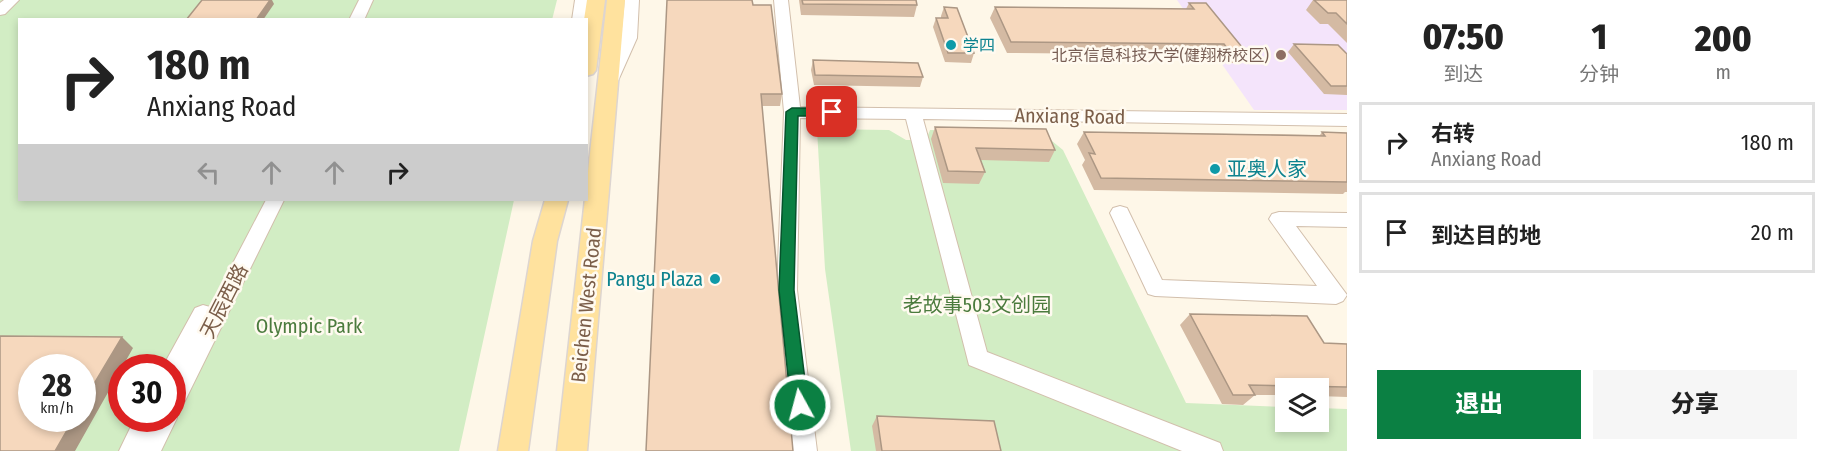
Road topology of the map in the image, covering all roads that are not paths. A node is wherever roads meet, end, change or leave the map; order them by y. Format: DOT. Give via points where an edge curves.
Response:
graph roads {
  1 [pos="12,0"];
  2 [pos="366,0"];
  3 [pos="376,0"];
  4 [pos="582,0"];
  5 [pos="596,0"];
  6 [pos="616,0"];
  7 [pos="632,0"];
  8 [pos="781,0"];
  9 [pos="0,11"];
  10 [pos="357,18"];
  11 [pos="367,18"];
  12 [pos="579,18"];
  13 [pos="588,56"];
  14 [pos="607,88"];
  15 [pos="792,112"];
  16 [pos="913,114"];
  17 [pos="1347,120"];
  18 [pos="261,201"];
  19 [pos="274,201"];
  20 [pos="554,201"];
  21 [pos="1120,213"];
  22 [pos="1347,220"];
  23 [pos="181,354"];
  24 [pos="186,375"];
  25 [pos="141,432"];
  26 [pos="158,432"];
  27 [pos="131,451"];
  28 [pos="148,451"];
  29 [pos="513,451"];
  30 [pos="572,451"];
  31 [pos="805,451"];
  32 [pos="1211,451"];
  1 -- 9 [label="street"];
  2 -- 10 [label="street"];
  3 -- 11 [label="street"];
  4 -- 12 [label="street"];
  5 -- 13 [label="main road"];
  6 -- 14 [label="main road, Beichen West Road"];
  7 -- 14 [label="street, Beichen West Road" via="629,38"];
  8 -- 15 [label="street"];
  14 -- 30 [label="main road, Beichen West Road"];
  15 -- 16 [label="street, Anxiang Road"];
  15 -- 31 [label="street" via="786,290"];
  16 -- 17 [label="street, Anxiang Road"];
  16 -- 32 [label="street" via="977,358"];
  18 -- 23 [label="street, 天辰西路"];
  19 -- 24 [label="street, 天辰西路"];
  20 -- 29 [label="main road"];
  21 -- 22 [label="street" via="1155,288 1336,295 1280,219"];
  25 -- 27 [label="street"];
  26 -- 28 [label="street"];
}
